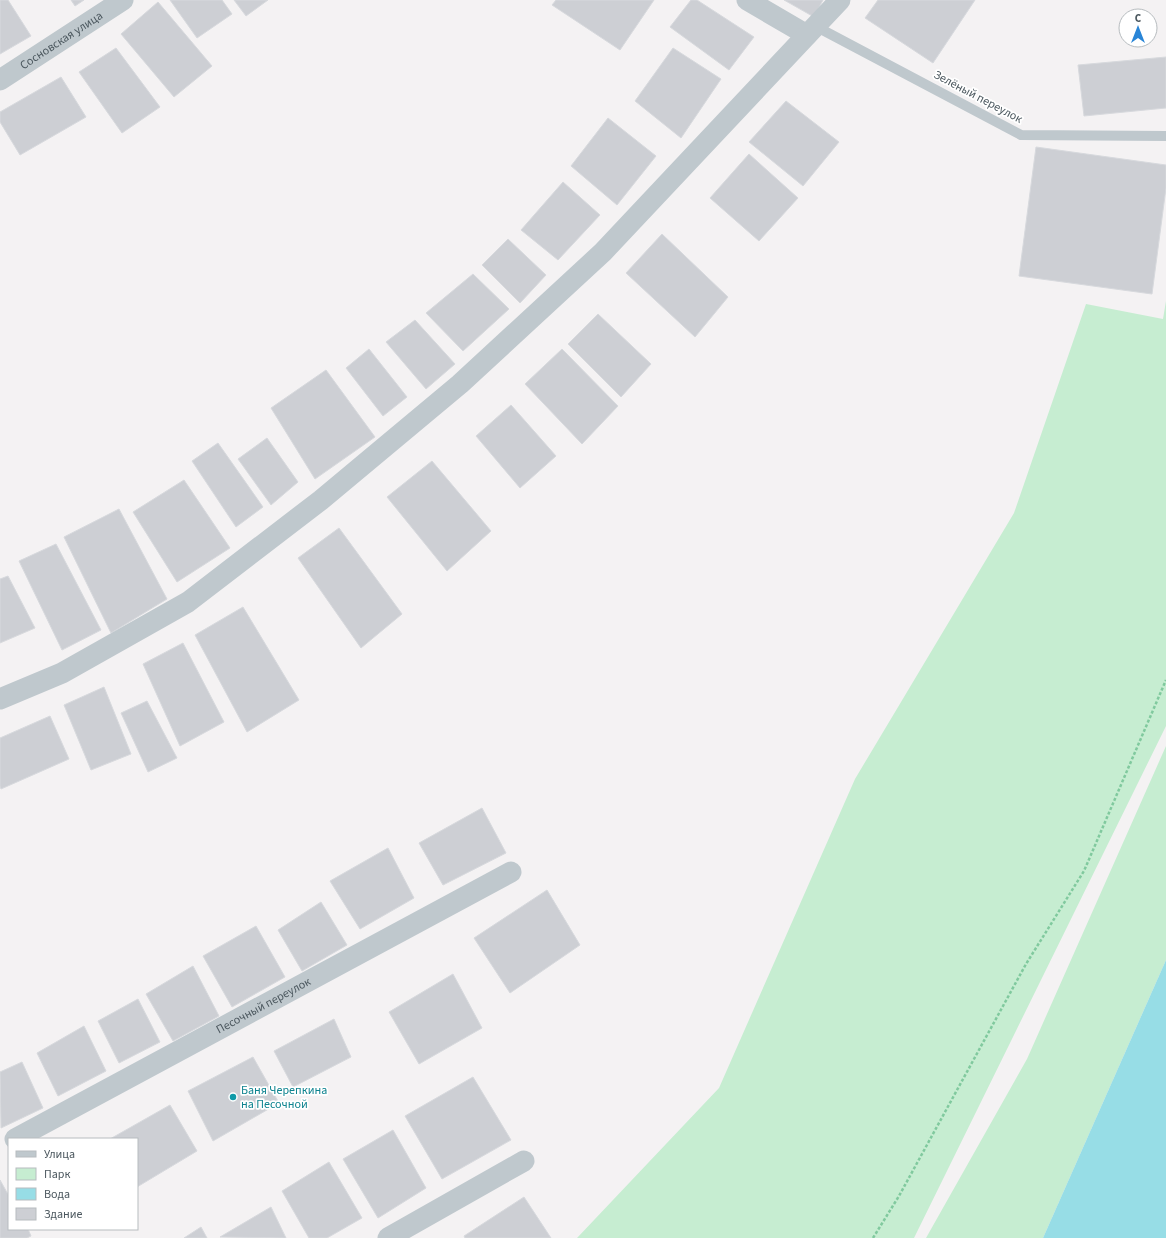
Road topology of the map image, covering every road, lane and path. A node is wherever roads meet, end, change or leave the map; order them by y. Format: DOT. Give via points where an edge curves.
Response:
graph roads {
  1 [pos="123,0"];
  2 [pos="747,0"];
  3 [pos="840,0"];
  4 [pos="811,31"];
  5 [pos="0,80"];
  6 [pos="1166,136"];
  7 [pos="1166,680"];
  8 [pos="0,699"];
  9 [pos="511,872"];
  10 [pos="17,1138"];
  11 [pos="524,1161"];
  12 [pos="388,1238"];
  13 [pos="873,1238"];
  1 -- 5 [label="street, Сосновская улица"];
  2 -- 4 [label="street"];
  3 -- 4 [label="street"];
  4 -- 6 [label="lane, Зелёный переулок" via="1021,135"];
  4 -- 8 [label="street" via="603,252 460,384 321,500 188,602 62,673"];
  7 -- 13 [label="path" via="1084,871 1026,964 899,1196"];
  9 -- 10 [label="street, Песочный переулок"];
  11 -- 12 [label="street"];
}
